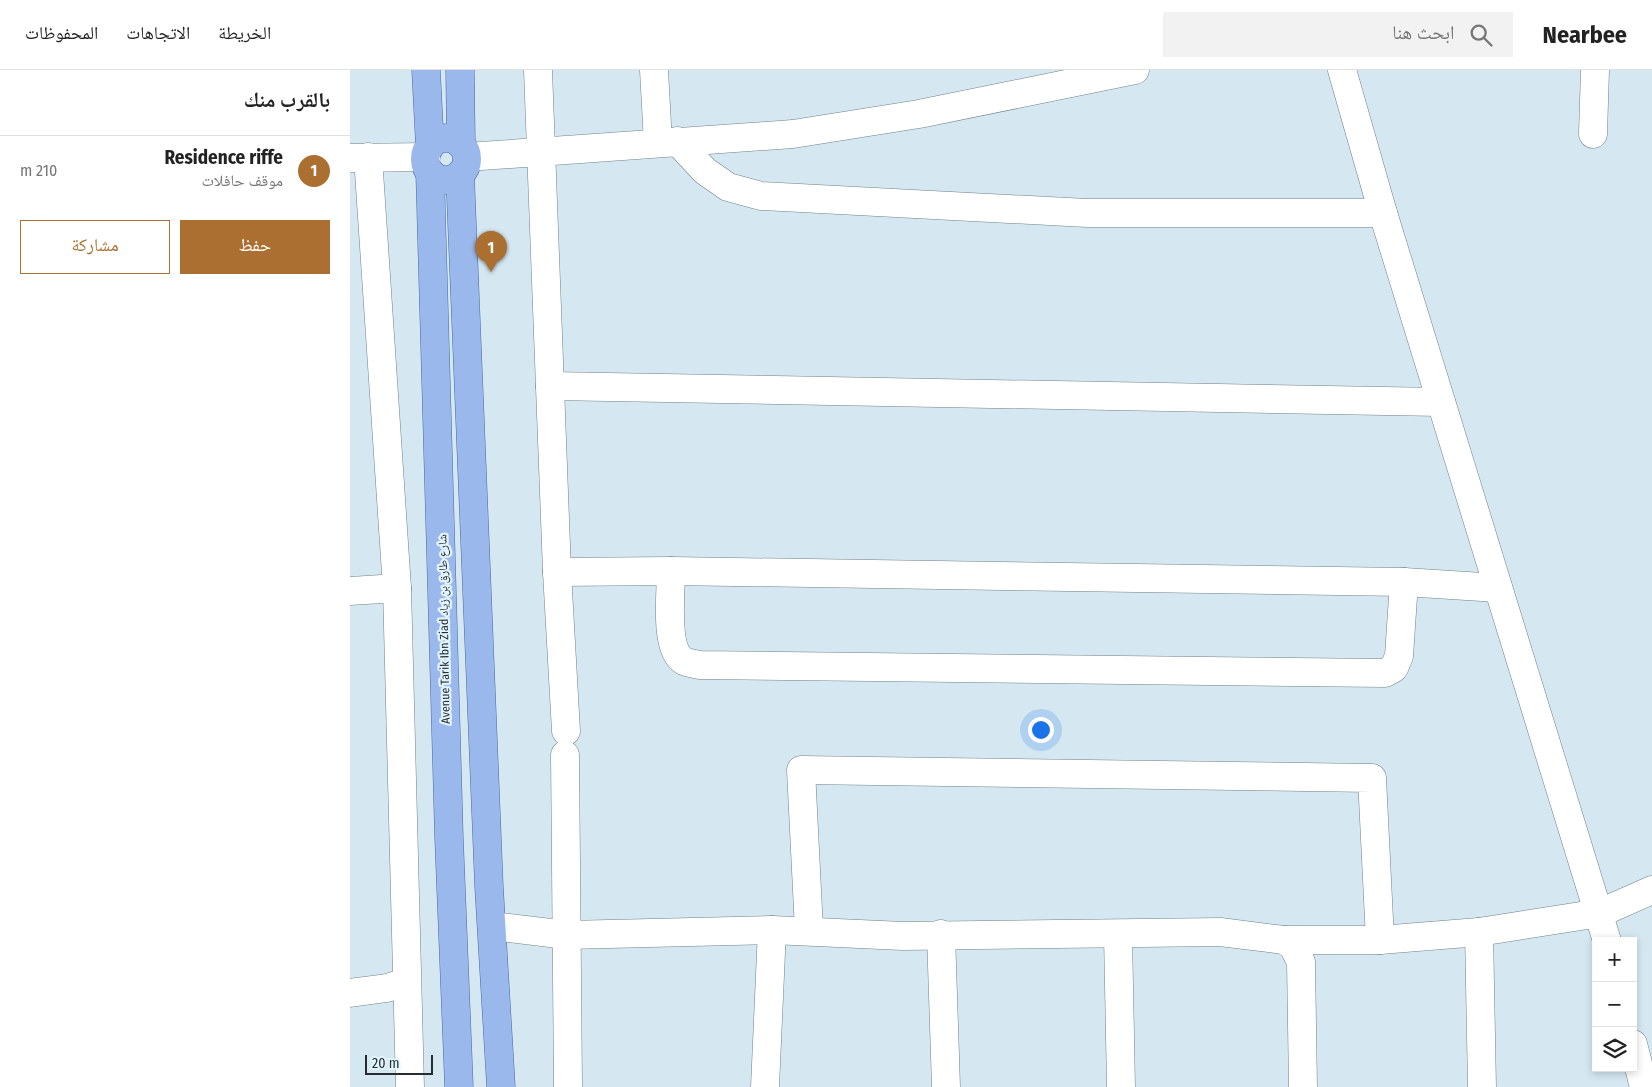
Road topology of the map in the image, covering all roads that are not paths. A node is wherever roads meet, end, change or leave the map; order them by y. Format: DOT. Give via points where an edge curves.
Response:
graph roads {
  1 [pos="426,70"];
  2 [pos="460,70"];
  3 [pos="538,70"];
  4 [pos="654,70"];
  5 [pos="1135,70"];
  6 [pos="1342,70"];
  7 [pos="1595,70"];
  8 [pos="1593,134"];
  9 [pos="667,142"];
  10 [pos="540,152"];
  11 [pos="359,157"];
  12 [pos="429,158"];
  13 [pos="463,159"];
  14 [pos="1383,213"];
  15 [pos="550,386"];
  16 [pos="1441,402"];
  17 [pos="557,572"];
  18 [pos="671,572"];
  19 [pos="1404,582"];
  20 [pos="397,588"];
  21 [pos="1498,588"];
  22 [pos="350,591"];
  23 [pos="1652,890"];
  24 [pos="1600,913"];
  25 [pos="492,926"];
  26 [pos="772,930"];
  27 [pos="809,930"];
  28 [pos="1479,932"];
  29 [pos="941,934"];
  30 [pos="1118,934"];
  31 [pos="567,935"];
  32 [pos="1606,937"];
  33 [pos="1284,940"];
  34 [pos="1380,940"];
  35 [pos="406,982"];
  36 [pos="350,993"];
  37 [pos="1637,1060"];
  38 [pos="410,1087"];
  39 [pos="459,1087"];
  40 [pos="501,1087"];
  41 [pos="568,1087"];
  42 [pos="765,1087"];
  43 [pos="946,1087"];
  44 [pos="1122,1087"];
  45 [pos="1303,1087"];
  46 [pos="1482,1087"];
  47 [pos="1644,1087"];
  1 -- 12 [label="main road, Avenue Tarik Ibn Ziad شارع طارق بن زياد"];
  2 -- 13 [label="main road"];
  3 -- 10 [label="street"];
  4 -- 9 [label="street"];
  5 -- 9 [label="street" via="919,114 803,132"];
  6 -- 14 [label="street"];
  7 -- 8 [label="street"];
  9 -- 10 [label="street"];
  9 -- 14 [label="street" via="728,187 761,196 1087,213"];
  10 -- 13 [label="street"];
  10 -- 15 [label="street"];
  11 -- 12 [label="street"];
  11 -- 20 [label="street"];
  12 -- 13 [label="main road" via="443,139 451,139"];
  12 -- 13 [label="main road" via="435,177 446,180"];
  12 -- 39 [label="main road, Avenue Tarik Ibn Ziad شارع طارق بن زياد"];
  13 -- 25 [label="main road"];
  14 -- 16 [label="street"];
  15 -- 16 [label="street"];
  15 -- 17 [label="street"];
  16 -- 21 [label="street"];
  17 -- 18 [label="street"];
  17 -- 31 [label="street" via="566,743"];
  18 -- 19 [label="street"];
  18 -- 19 [label="street" via="670,634 676,653 684,661 700,665 1385,673 1394,668 1399,656"];
  19 -- 21 [label="street"];
  20 -- 22 [label="street"];
  20 -- 35 [label="street"];
  21 -- 24 [label="street"];
  23 -- 24 [label="street"];
  24 -- 28 [label="street"];
  24 -- 32 [label="street"];
  25 -- 31 [label="street"];
  25 -- 40 [label="main road"];
  26 -- 27 [label="street"];
  26 -- 31 [label="street"];
  26 -- 42 [label="street"];
  27 -- 29 [label="street" via="904,936"];
  27 -- 34 [label="street" via="801,770 1372,778"];
  28 -- 34 [label="street"];
  28 -- 46 [label="street"];
  29 -- 30 [label="street"];
  29 -- 43 [label="street"];
  30 -- 33 [label="street" via="1220,932"];
  30 -- 44 [label="street"];
  31 -- 41 [label="street"];
  33 -- 34 [label="street"];
  33 -- 45 [label="street" via="1293,946 1301,962"];
  35 -- 36 [label="street"];
  35 -- 38 [label="street"];
  37 -- 47 [label="street"];
}
